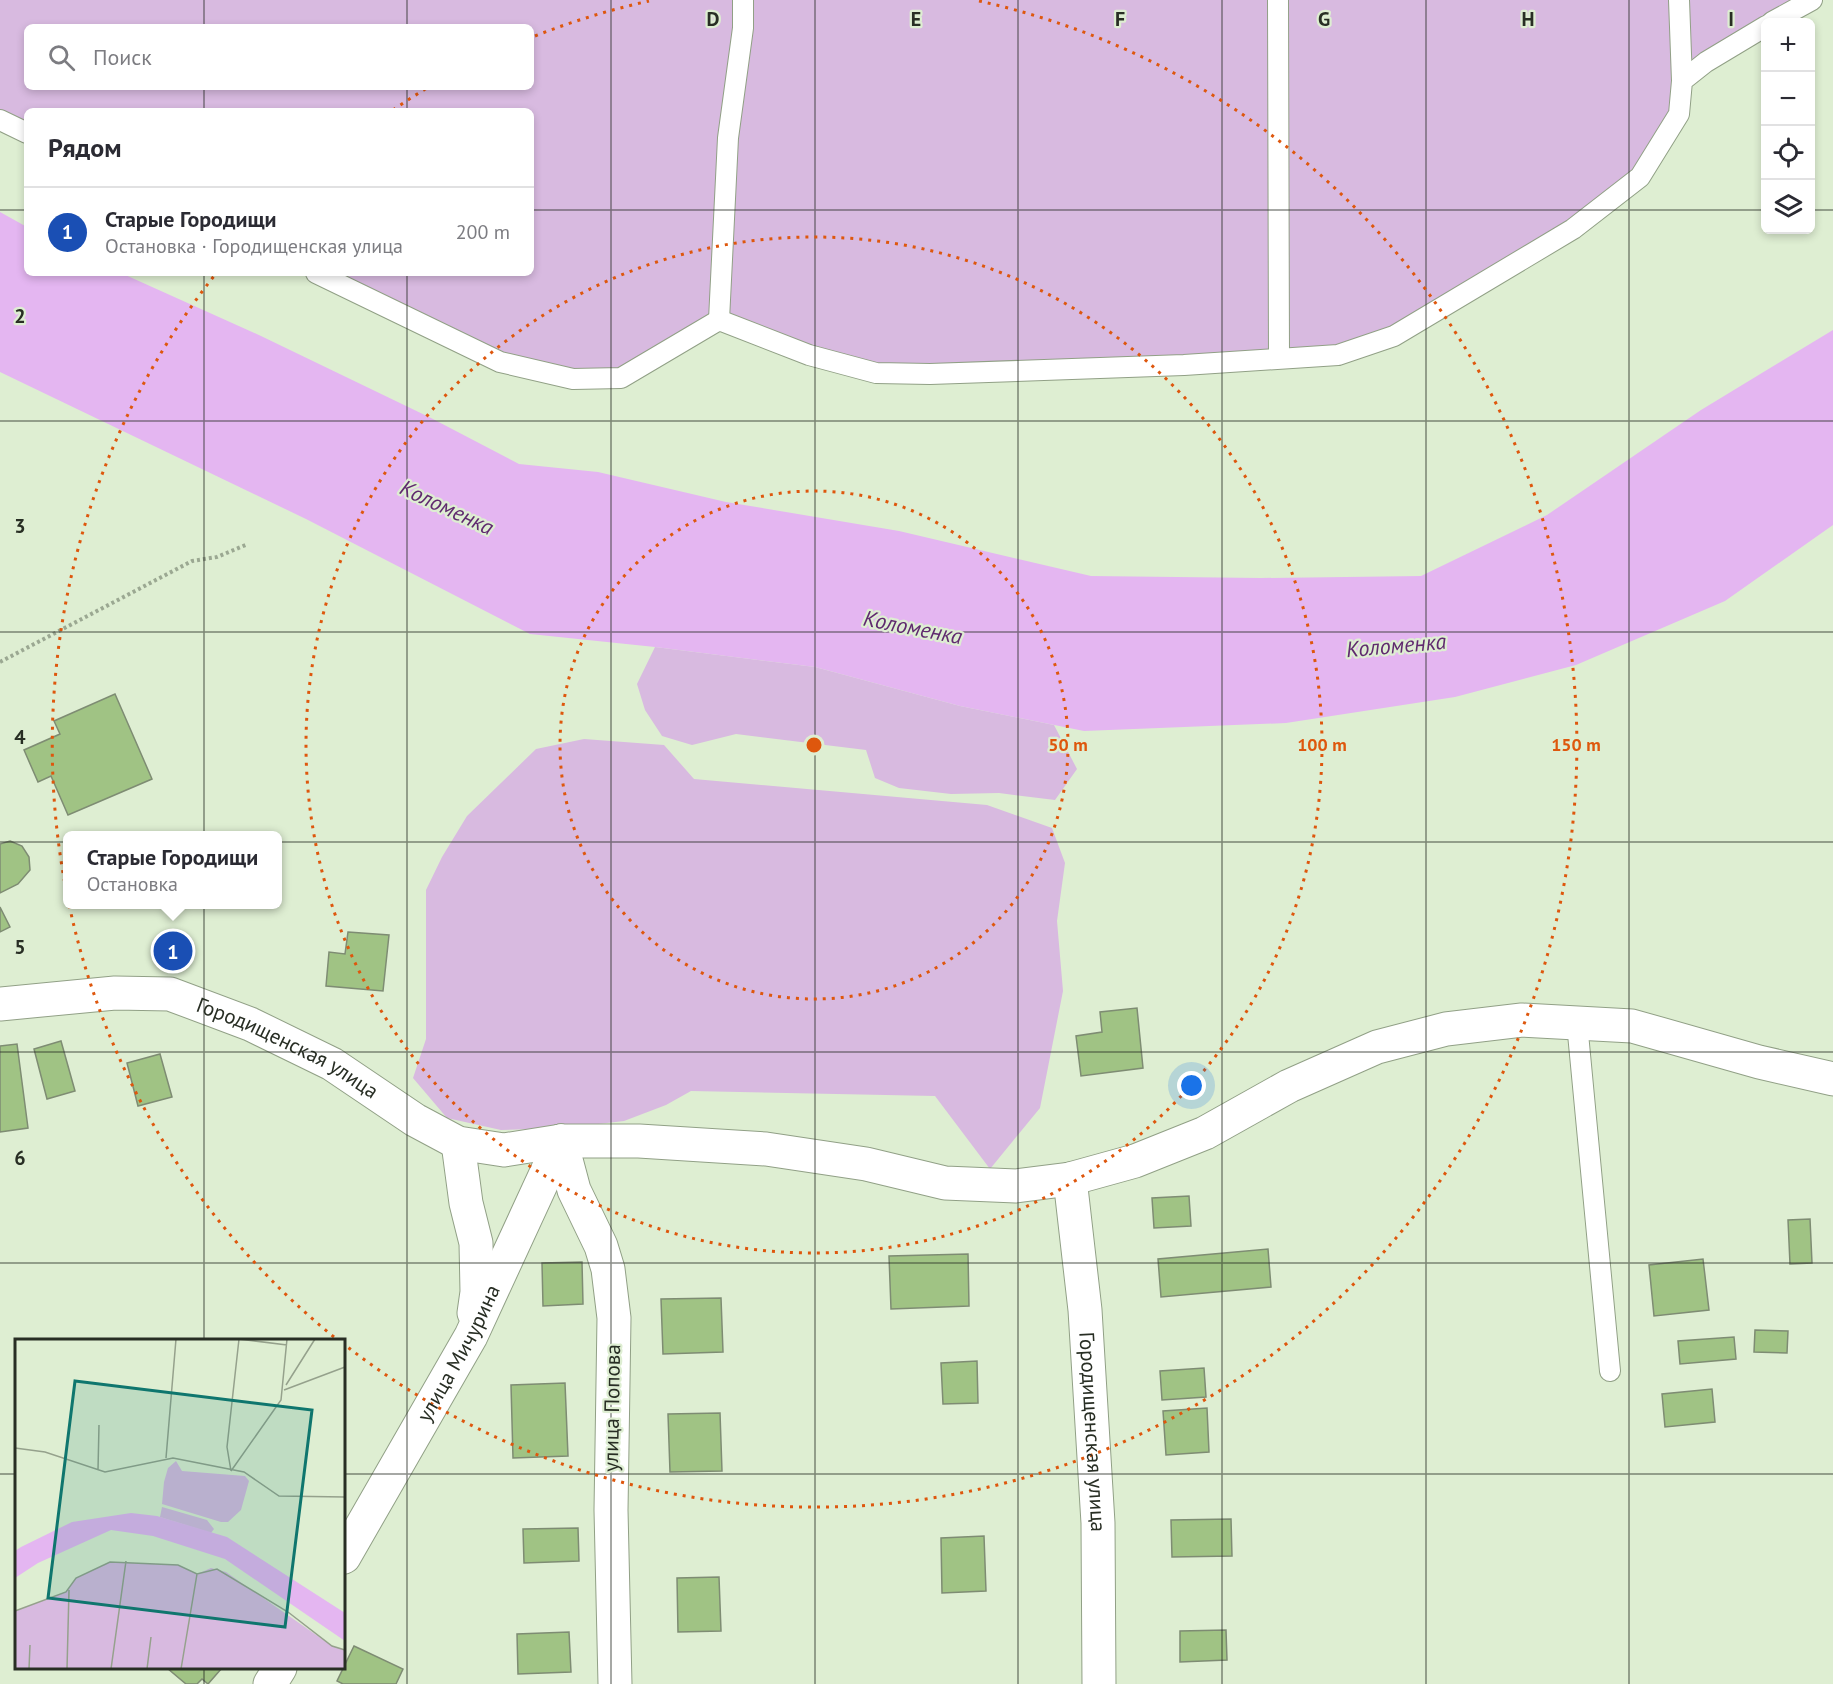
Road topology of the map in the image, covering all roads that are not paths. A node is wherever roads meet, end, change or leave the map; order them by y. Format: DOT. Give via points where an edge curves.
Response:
graph roads {
  1 [pos="743,0"];
  2 [pos="1278,0"];
  3 [pos="1679,0"];
  4 [pos="1812,0"];
  5 [pos="1779,18"];
  6 [pos="1761,29"];
  7 [pos="1682,81"];
  8 [pos="0,120"];
  9 [pos="24,132"];
  10 [pos="322,276"];
  11 [pos="719,320"];
  12 [pos="1279,358"];
  13 [pos="0,1004"];
  14 [pos="1577,1023"];
  15 [pos="1833,1079"];
  16 [pos="561,1141"];
  17 [pos="458,1143"];
  18 [pos="1070,1179"];
  19 [pos="471,1336"];
  20 [pos="1610,1371"];
  21 [pos="345,1555"];
  22 [pos="279,1669"];
  23 [pos="270,1684"];
  24 [pos="615,1684"];
  25 [pos="1099,1684"];
  1 -- 11 [label="lane" via="743,28 728,138"];
  2 -- 12 [label="lane"];
  3 -- 7 [label="lane"];
  4 -- 5 [label="lane"];
  6 -- 7 [label="lane"];
  7 -- 12 [label="lane" via="1679,114 1640,177 1573,230 1394,336 1338,355"];
  8 -- 9 [label="lane"];
  10 -- 11 [label="lane" via="500,362 573,379 621,378"];
  11 -- 12 [label="lane" via="809,355 876,373 1150,366"];
  13 -- 17 [label="street, Городищенская улица" via="115,993 170,994 250,1024 332,1064 414,1120"];
  14 -- 15 [label="street, Городищенская улица" via="1632,1026"];
  14 -- 18 [label="street, Городищенская улица" via="1521,1020 1479,1025 1446,1029 1377,1047 1289,1086 1205,1133 1135,1161"];
  14 -- 20 [label="lane"];
  16 -- 17 [label="street, Городищенская улица" via="504,1150"];
  16 -- 18 [label="street, Городищенская улица" via="639,1141 766,1149 866,1164 945,1183 1016,1185"];
  16 -- 19 [label="street, улица Мичурина"];
  16 -- 24 [label="street, улица Попова" via="577,1197 608,1269 614,1318 611,1510"];
  17 -- 19 [label="street" via="476,1243 477,1292"];
  18 -- 25 [label="street, Городищенская улица" via="1086,1322 1098,1523"];
  19 -- 21 [label="street, улица Мичурина"];
  22 -- 23 [label="street"];
}
